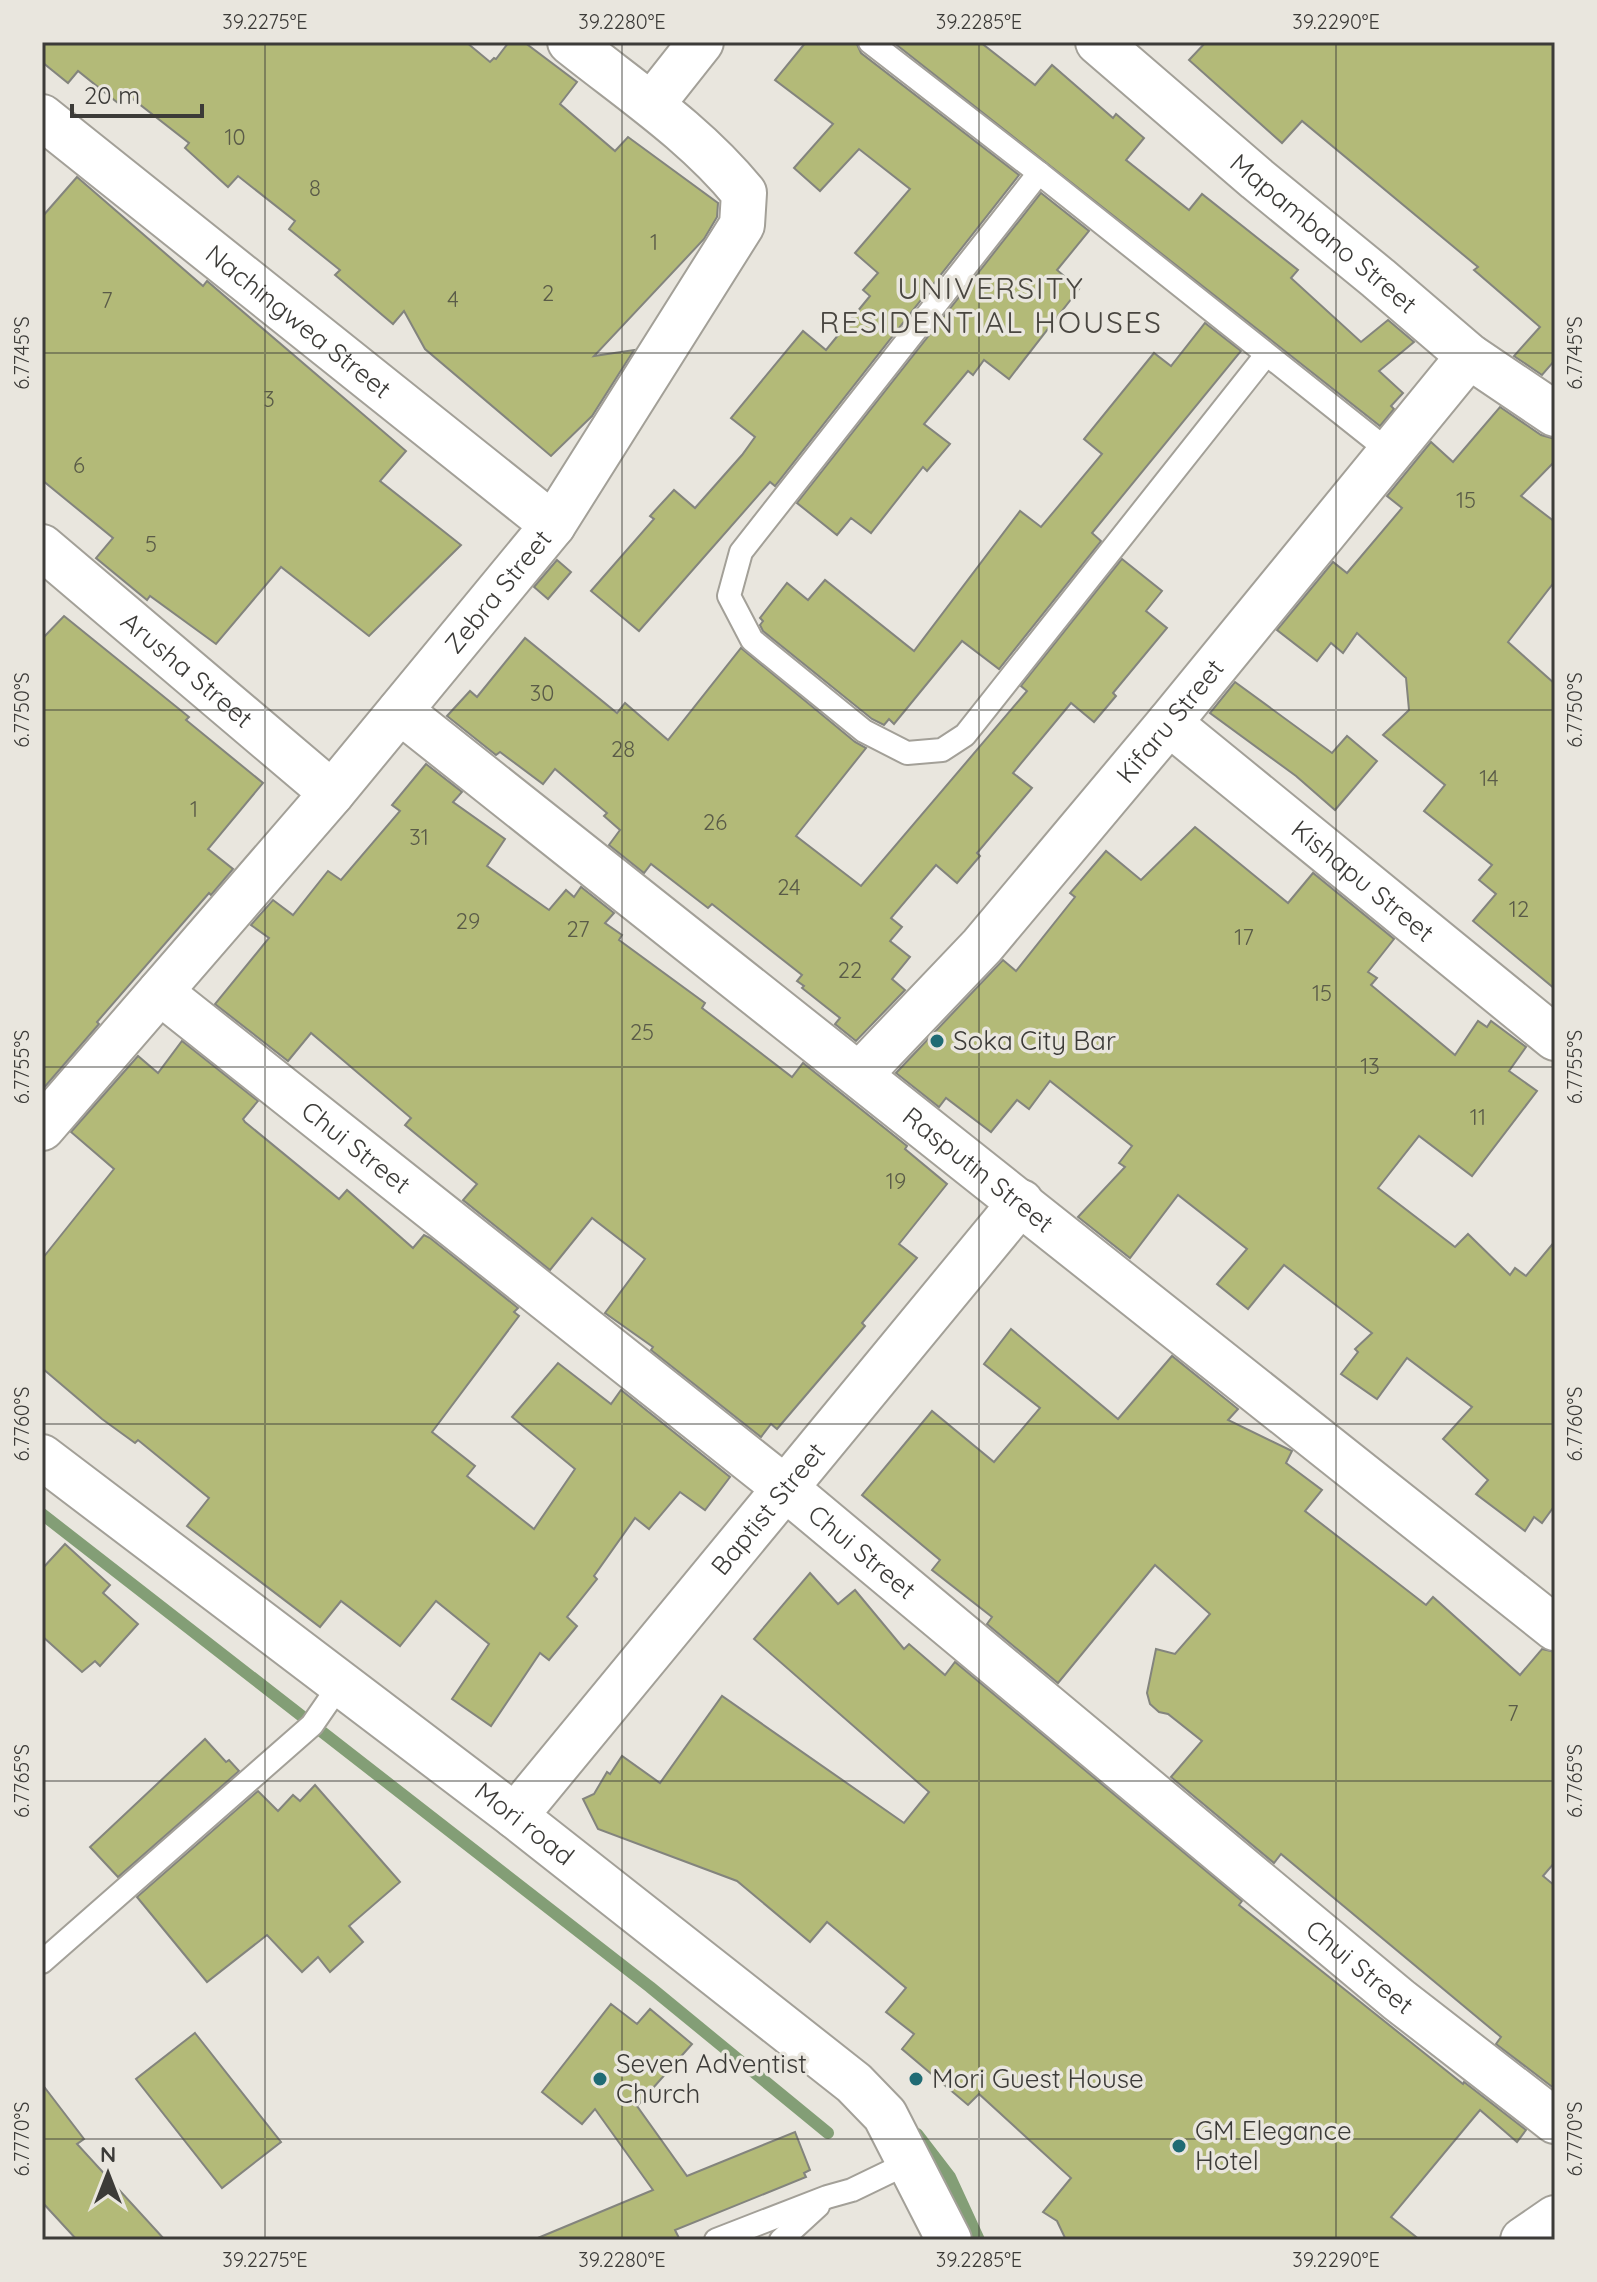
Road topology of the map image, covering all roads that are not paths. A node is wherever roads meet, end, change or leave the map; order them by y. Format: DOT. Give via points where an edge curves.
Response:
graph roads {
  1 [pos="570,42"];
  2 [pos="701,42"];
  3 [pos="870,42"];
  4 [pos="1098,42"];
  5 [pos="652,104"];
  6 [pos="42,117"];
  7 [pos="1039,173"];
  8 [pos="1266,355"];
  9 [pos="1469,356"];
  10 [pos="1555,414"];
  11 [pos="1391,453"];
  12 [pos="553,525"];
  13 [pos="42,547"];
  14 [pos="400,711"];
  15 [pos="1169,723"];
  16 [pos="332,793"];
  17 [pos="160,992"];
  18 [pos="1555,1038"];
  19 [pos="860,1074"];
  20 [pos="42,1128"];
  21 [pos="1021,1202"];
  22 [pos="42,1457"];
  23 [pos="785,1488"];
  24 [pos="1555,1628"];
  25 [pos="341,1683"];
  26 [pos="515,1816"];
  27 [pos="42,1962"];
  28 [pos="1555,2121"];
  29 [pos="910,2162"];
  30 [pos="827,2197"];
  31 [pos="1555,2218"];
  32 [pos="716,2240"];
  33 [pos="781,2240"];
  34 [pos="949,2240"];
  35 [pos="1523,2240"];
  1 -- 5 [label="street, Zebra Street"];
  2 -- 5 [label="street"];
  3 -- 7 [label="lane"];
  4 -- 9 [label="street, Mapambano Street"];
  5 -- 12 [label="street, Zebra Street" via="725,169 744,193 742,225"];
  6 -- 12 [label="street, Nachingwea Street"];
  7 -- 8 [label="lane"];
  7 -- 8 [label="lane" via="741,552 729,596 752,640 864,731 907,753 942,750 965,735"];
  8 -- 11 [label="lane"];
  9 -- 10 [label="street, Mapambano Street"];
  9 -- 11 [label="street, Kifaru Street"];
  11 -- 15 [label="street, Kifaru Street"];
  12 -- 14 [label="street, Zebra Street"];
  13 -- 16 [label="street, Arusha Street"];
  14 -- 16 [label="street, Zebra Street"];
  14 -- 19 [label="street, Rasputin Street"];
  15 -- 18 [label="street, Kishapu Street"];
  15 -- 19 [label="street, Kifaru Street" via="982,946"];
  16 -- 17 [label="street, Zebra Street"];
  17 -- 20 [label="street, Zebra Street"];
  17 -- 23 [label="street, Chui Street"];
  19 -- 21 [label="street, Rasputin Street"];
  21 -- 23 [label="street, Baptist Street"];
  21 -- 24 [label="street, Rasputin Street"];
  22 -- 25 [label="street, Mori road"];
  23 -- 26 [label="street, Baptist Street"];
  23 -- 28 [label="street, Chui Street" via="1387,1990"];
  25 -- 26 [label="street, Mori road"];
  25 -- 27 [label="lane" via="312,1725"];
  26 -- 29 [label="street, Mori road" via="854,2083 885,2115"];
  29 -- 30 [label="lane"];
  29 -- 34 [label="street, Mori road"];
  30 -- 32 [label="lane"];
  30 -- 33 [label="lane"];
  31 -- 35 [label="street"];
}
